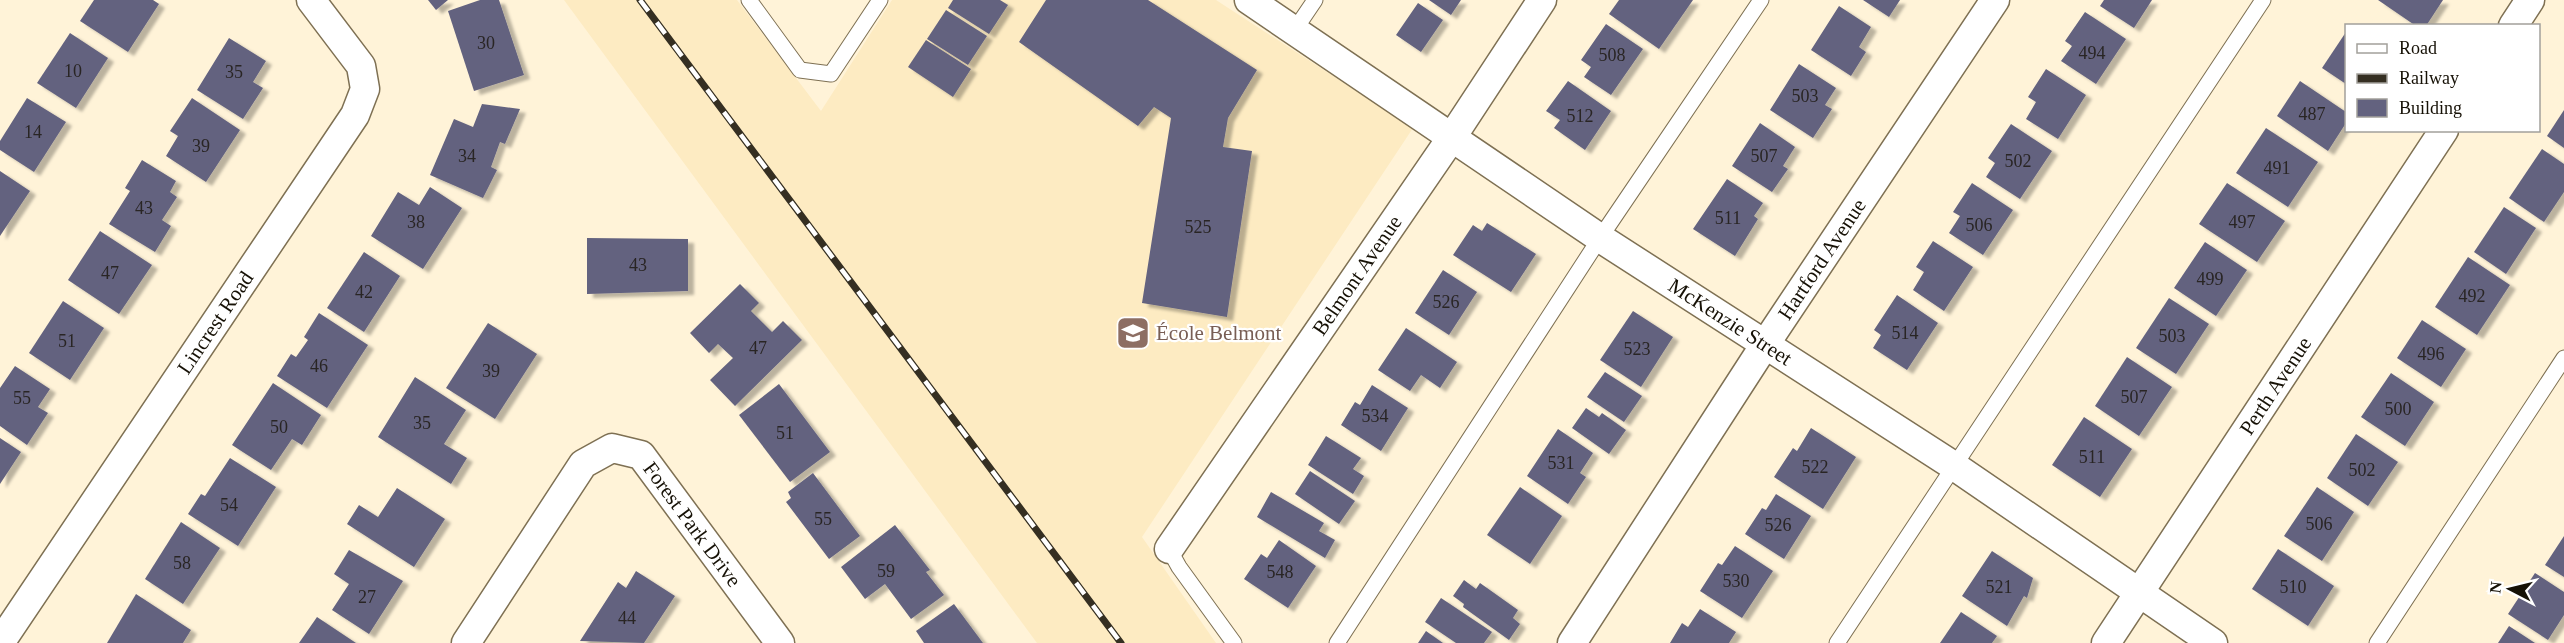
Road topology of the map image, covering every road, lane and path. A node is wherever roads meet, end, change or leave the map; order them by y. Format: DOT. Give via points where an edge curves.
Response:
graph roads {
  1 [pos="310,0"];
  2 [pos="749,0"];
  3 [pos="880,0"];
  4 [pos="1249,0"];
  5 [pos="1315,0"];
  6 [pos="1542,0"];
  7 [pos="1761,0"];
  8 [pos="1995,0"];
  9 [pos="2263,0"];
  10 [pos="2530,0"];
  11 [pos="2514,24"];
  12 [pos="1294,31"];
  13 [pos="2443,132"];
  14 [pos="1452,137"];
  15 [pos="1600,238"];
  16 [pos="1766,343"];
  17 [pos="2564,358"];
  18 [pos="1954,466"];
  19 [pos="1169,549"];
  20 [pos="2139,594"];
  21 [pos="0,643"];
  22 [pos="466,643"];
  23 [pos="780,643"];
  24 [pos="1234,643"];
  25 [pos="1337,643"];
  26 [pos="1572,643"];
  27 [pos="1837,643"];
  28 [pos="2106,643"];
  29 [pos="2213,643"];
  30 [pos="2377,643"];
  1 -- 21 [label="street, Lincrest Road" via="361,66 364,89 355,115"];
  2 -- 3 [label="lane" via="800,70 831,74"];
  4 -- 12 [label="street, McKenzie Street"];
  5 -- 12 [label="lane"];
  6 -- 14 [label="street, Belmont Avenue"];
  7 -- 15 [label="lane"];
  8 -- 16 [label="street, Hartford Avenue"];
  9 -- 18 [label="lane"];
  10 -- 11 [label="street"];
  12 -- 14 [label="street, McKenzie Street"];
  13 -- 20 [label="street, Perth Avenue"];
  14 -- 15 [label="street, McKenzie Street"];
  14 -- 19 [label="street, Belmont Avenue"];
  15 -- 16 [label="street, McKenzie Street"];
  15 -- 25 [label="lane"];
  16 -- 18 [label="street, McKenzie Street"];
  16 -- 26 [label="street, Hartford Avenue"];
  17 -- 30 [label="lane"];
  18 -- 20 [label="street, McKenzie Street"];
  18 -- 27 [label="lane"];
  19 -- 24 [label="lane"];
  20 -- 28 [label="street, Perth Avenue"];
  20 -- 29 [label="street, McKenzie Street"];
  22 -- 23 [label="street, Forest Park Drive" via="583,464 612,448 642,455"];
}
